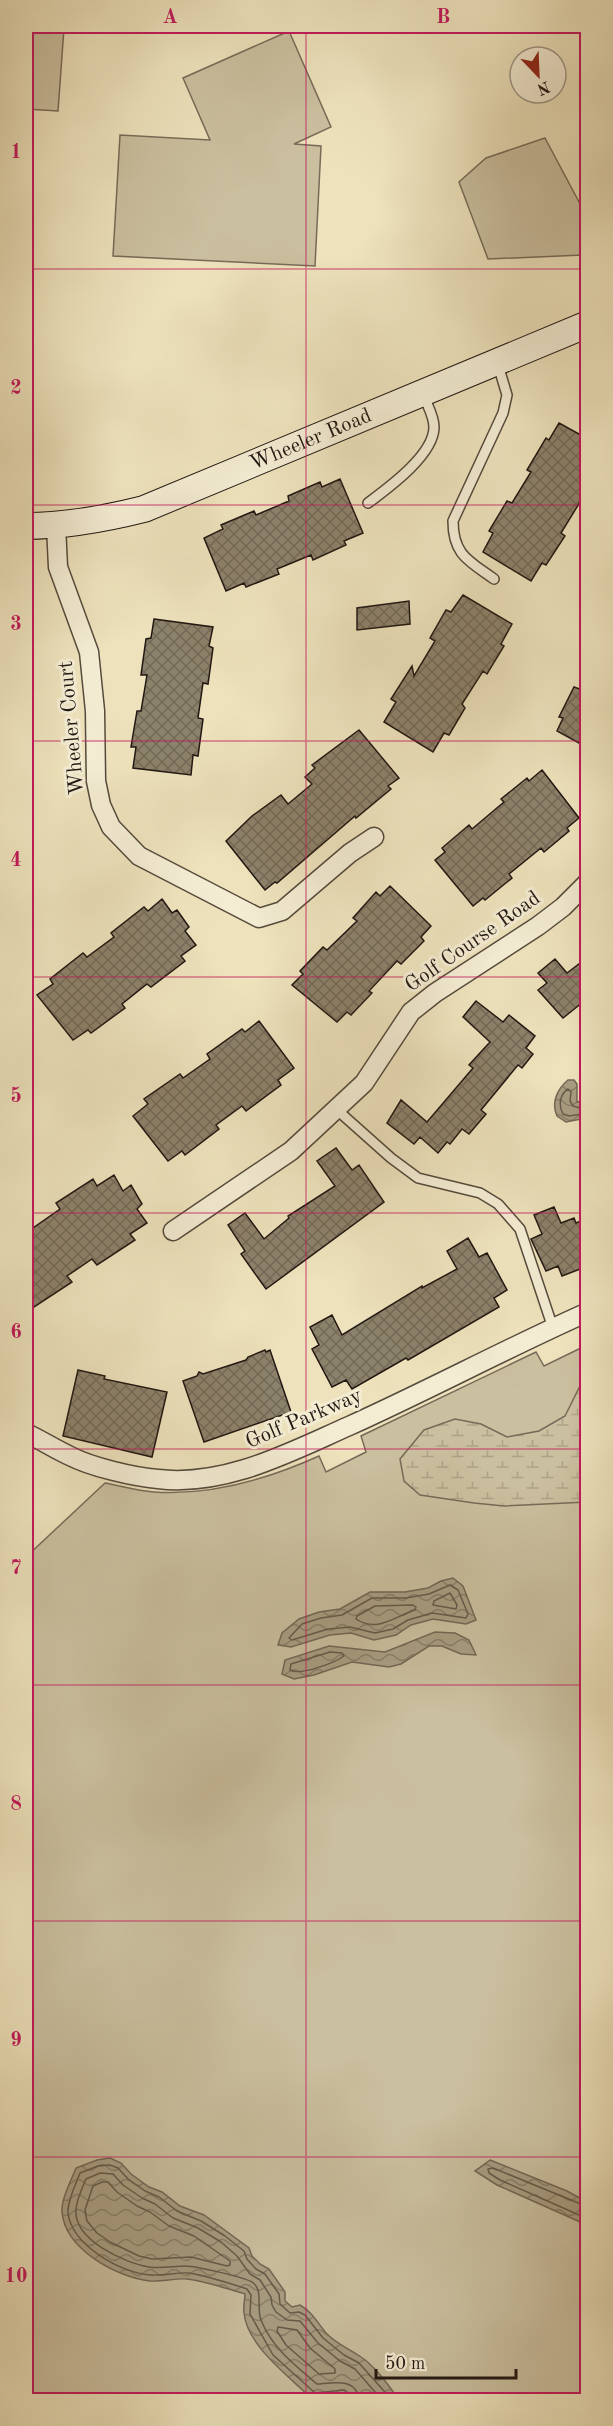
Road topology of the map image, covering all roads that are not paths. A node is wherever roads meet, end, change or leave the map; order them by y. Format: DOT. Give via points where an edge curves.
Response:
graph roads {
  1 [pos="588,324"];
  2 [pos="497,362"];
  3 [pos="423,393"];
  4 [pos="368,503"];
  5 [pos="26,526"];
  6 [pos="56,526"];
  7 [pos="494,579"];
  8 [pos="374,837"];
  9 [pos="588,882"];
  10 [pos="336,1109"];
  11 [pos="173,1231"];
  12 [pos="588,1312"];
  13 [pos="552,1328"];
  14 [pos="26,1433"];
  1 -- 2 [label="street, Wheeler Road"];
  2 -- 3 [label="street, Wheeler Road"];
  2 -- 7 [label="lane" via="507,396 503,413 453,521 457,550"];
  3 -- 4 [label="lane" via="434,424 432,438 404,474"];
  3 -- 6 [label="street, Wheeler Road" via="144,509 98,521"];
  5 -- 6 [label="street, Wheeler Road"];
  6 -- 8 [label="street, Wheeler Court" via="58,567 93,677 96,781 101,805 121,840 140,856 259,918 282,911 350,852"];
  9 -- 10 [label="street, Golf Course Road" via="538,926 411,1012 364,1083"];
  10 -- 11 [label="street, Golf Course Road" via="291,1151"];
  10 -- 13 [label="lane" via="418,1178 480,1193 498,1204 520,1229"];
  12 -- 13 [label="street, Golf Parkway"];
  13 -- 14 [label="street, Golf Parkway" via="284,1455 218,1475 160,1480 136,1476 72,1458"];
}
